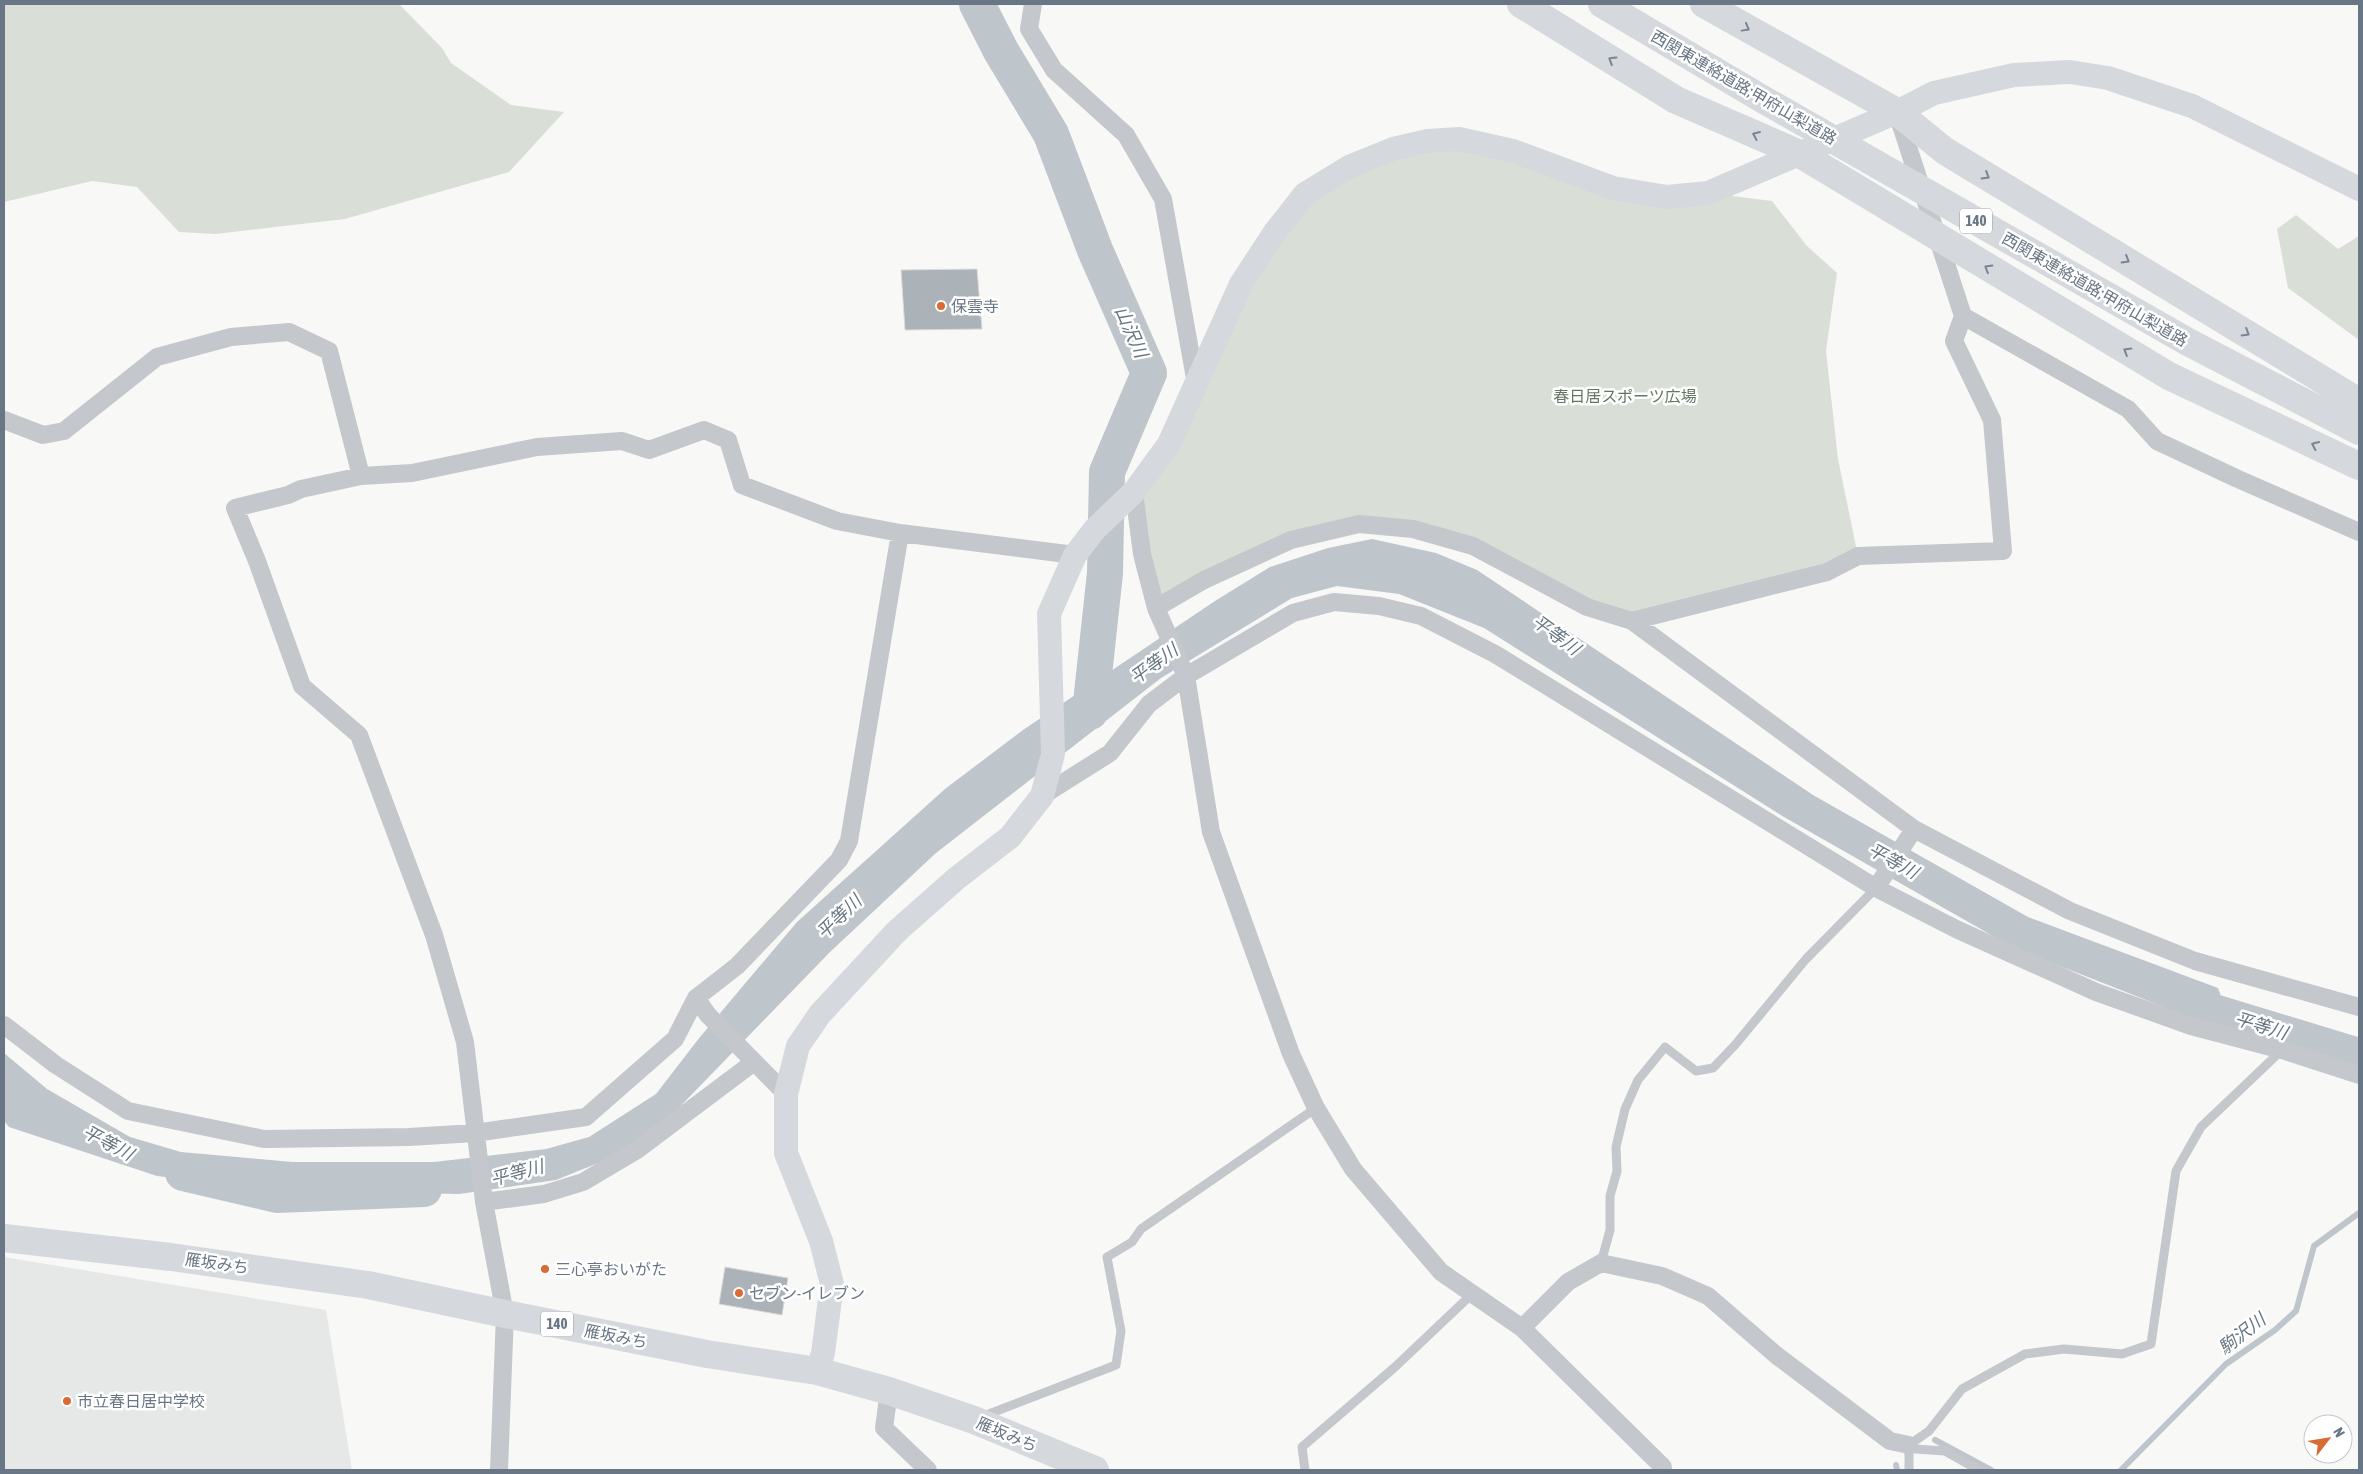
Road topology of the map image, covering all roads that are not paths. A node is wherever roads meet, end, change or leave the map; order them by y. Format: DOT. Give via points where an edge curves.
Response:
graph roads {
  1 [pos="1033,4"];
  2 [pos="1521,4"];
  3 [pos="1602,4"];
  4 [pos="1704,4"];
  5 [pos="1897,112"];
  6 [pos="1800,154"];
  7 [pos="2359,189"];
  8 [pos="1963,316"];
  9 [pos="1196,384"];
  10 [pos="2359,402"];
  11 [pos="4,420"];
  12 [pos="2359,430"];
  13 [pos="2359,466"];
  14 [pos="361,476"];
  15 [pos="1130,497"];
  16 [pos="2359,532"];
  17 [pos="900,533"];
  18 [pos="1075,555"];
  19 [pos="1156,608"];
  20 [pos="1632,621"];
  21 [pos="1186,676"];
  22 [pos="1042,796"];
  23 [pos="1914,829"];
  24 [pos="1876,888"];
  25 [pos="696,998"];
  26 [pos="2359,1007"];
  27 [pos="4,1025"];
  28 [pos="2282,1050"];
  29 [pos="750,1057"];
  30 [pos="2359,1075"];
  31 [pos="786,1094"];
  32 [pos="1316,1108"];
  33 [pos="475,1133"];
  34 [pos="484,1202"];
  35 [pos="4,1238"];
  36 [pos="1601,1263"];
  37 [pos="1472,1294"];
  38 [pos="505,1314"];
  39 [pos="1522,1328"];
  40 [pos="817,1371"];
  41 [pos="889,1391"];
  42 [pos="974,1420"];
  43 [pos="1909,1445"];
  44 [pos="499,1470"];
  45 [pos="928,1470"];
  46 [pos="1095,1470"];
  47 [pos="1305,1470"];
  48 [pos="1663,1470"];
  49 [pos="1909,1470"];
  50 [pos="1979,1470"];
  1 -- 9 [label="street" via="1029,29 1054,70 1126,135 1163,199"];
  6 -- 2 [label="highway, one-way" via="1676,100"];
  3 -- 12 [label="highway, 西関東連絡道路;甲府山梨道路 / 140" via="2188,342"];
  4 -- 5 [label="highway, one-way"];
  5 -- 6 [label="street"];
  5 -- 7 [label="street" via="1934,93 2014,75 2070,72 2108,78 2192,106"];
  5 -- 8 [label="street"];
  5 -- 10 [label="highway, one-way" via="1945,151"];
  6 -- 9 [label="street" via="1708,193 1667,197 1613,188 1513,151 1459,139 1393,149 1351,166 1305,194 1275,232 1242,284"];
  13 -- 6 [label="highway, one-way" via="2169,376"];
  8 -- 16 [label="street" via="2128,409 2156,441"];
  8 -- 20 [label="street" via="1954,341 1992,420 2003,551 1858,556 1827,572"];
  9 -- 15 [label="street" via="1169,444"];
  11 -- 14 [label="street" via="43,435 64,431 157,357 231,337 289,332 330,351"];
  14 -- 17 [label="street" via="412,473 537,447 622,441 649,450 704,430 728,440 742,485 837,521"];
  14 -- 33 [label="street" via="235,508 302,686 360,735 434,935 465,1042"];
  15 -- 18 [label="street" via="1095,529"];
  15 -- 19 [label="street"];
  17 -- 18 [label="street"];
  17 -- 25 [label="street" via="849,841 839,860 737,966"];
  18 -- 22 [label="street" via="1049,614 1053,754"];
  19 -- 20 [label="street" via="1204,580 1291,540 1359,524 1413,529 1473,546 1587,607"];
  19 -- 21 [label="street"];
  20 -- 23 [label="street"];
  21 -- 22 [label="street" via="1149,704 1110,753"];
  21 -- 24 [label="street" via="1293,613 1334,602 1379,606 1421,616 1495,654"];
  21 -- 32 [label="street" via="1211,832 1288,1045"];
  22 -- 31 [label="street" via="1010,837 956,878 904,924 820,1014 798,1046"];
  23 -- 24 [label="street"];
  23 -- 26 [label="street" via="2070,911 2195,961"];
  24 -- 28 [label="street" via="1956,929 2096,992 2191,1026"];
  24 -- 36 [label="lane" via="1806,959 1713,1068 1696,1071 1665,1047 1638,1080 1616,1147 1617,1171 1610,1196 1610,1230"];
  25 -- 29 [label="street" via="708,1015"];
  25 -- 33 [label="street" via="676,1039 586,1117"];
  27 -- 33 [label="street" via="56,1065 128,1111 264,1139 409,1138"];
  28 -- 30 [label="street"];
  28 -- 43 [label="lane" via="2201,1127 2176,1171 2151,1344 2122,1354 2064,1349 2025,1354 1962,1388 1929,1432"];
  29 -- 31 [label="street"];
  29 -- 34 [label="street" via="637,1150 584,1182 544,1194"];
  31 -- 40 [label="street" via="786,1153 821,1242 832,1284 823,1353"];
  32 -- 37 [label="street" via="1353,1169 1441,1272"];
  32 -- 42 [label="lane" via="1141,1229 1132,1242 1107,1258 1121,1330 1116,1365"];
  33 -- 34 [label="street"];
  34 -- 38 [label="street"];
  35 -- 38 [label="highway, 雁坂みち / 140" via="171,1257 368,1285"];
  36 -- 39 [label="street" via="1568,1282"];
  36 -- 43 [label="street" via="1662,1276 1708,1296 1776,1355 1890,1441"];
  37 -- 39 [label="street"];
  37 -- 47 [label="lane" via="1373,1387 1302,1447"];
  38 -- 40 [label="highway, 雁坂みち / 140" via="707,1354"];
  38 -- 44 [label="street"];
  39 -- 48 [label="street" via="1664,1467"];
  40 -- 41 [label="highway, 雁坂みち / 140"];
  41 -- 42 [label="highway, 雁坂みち / 140"];
  41 -- 45 [label="street" via="884,1428"];
  42 -- 46 [label="highway, 雁坂みち / 140"];
  43 -- 49 [label="lane"];
  43 -- 50 [label="lane" via="1915,1449 1945,1451"];
}
